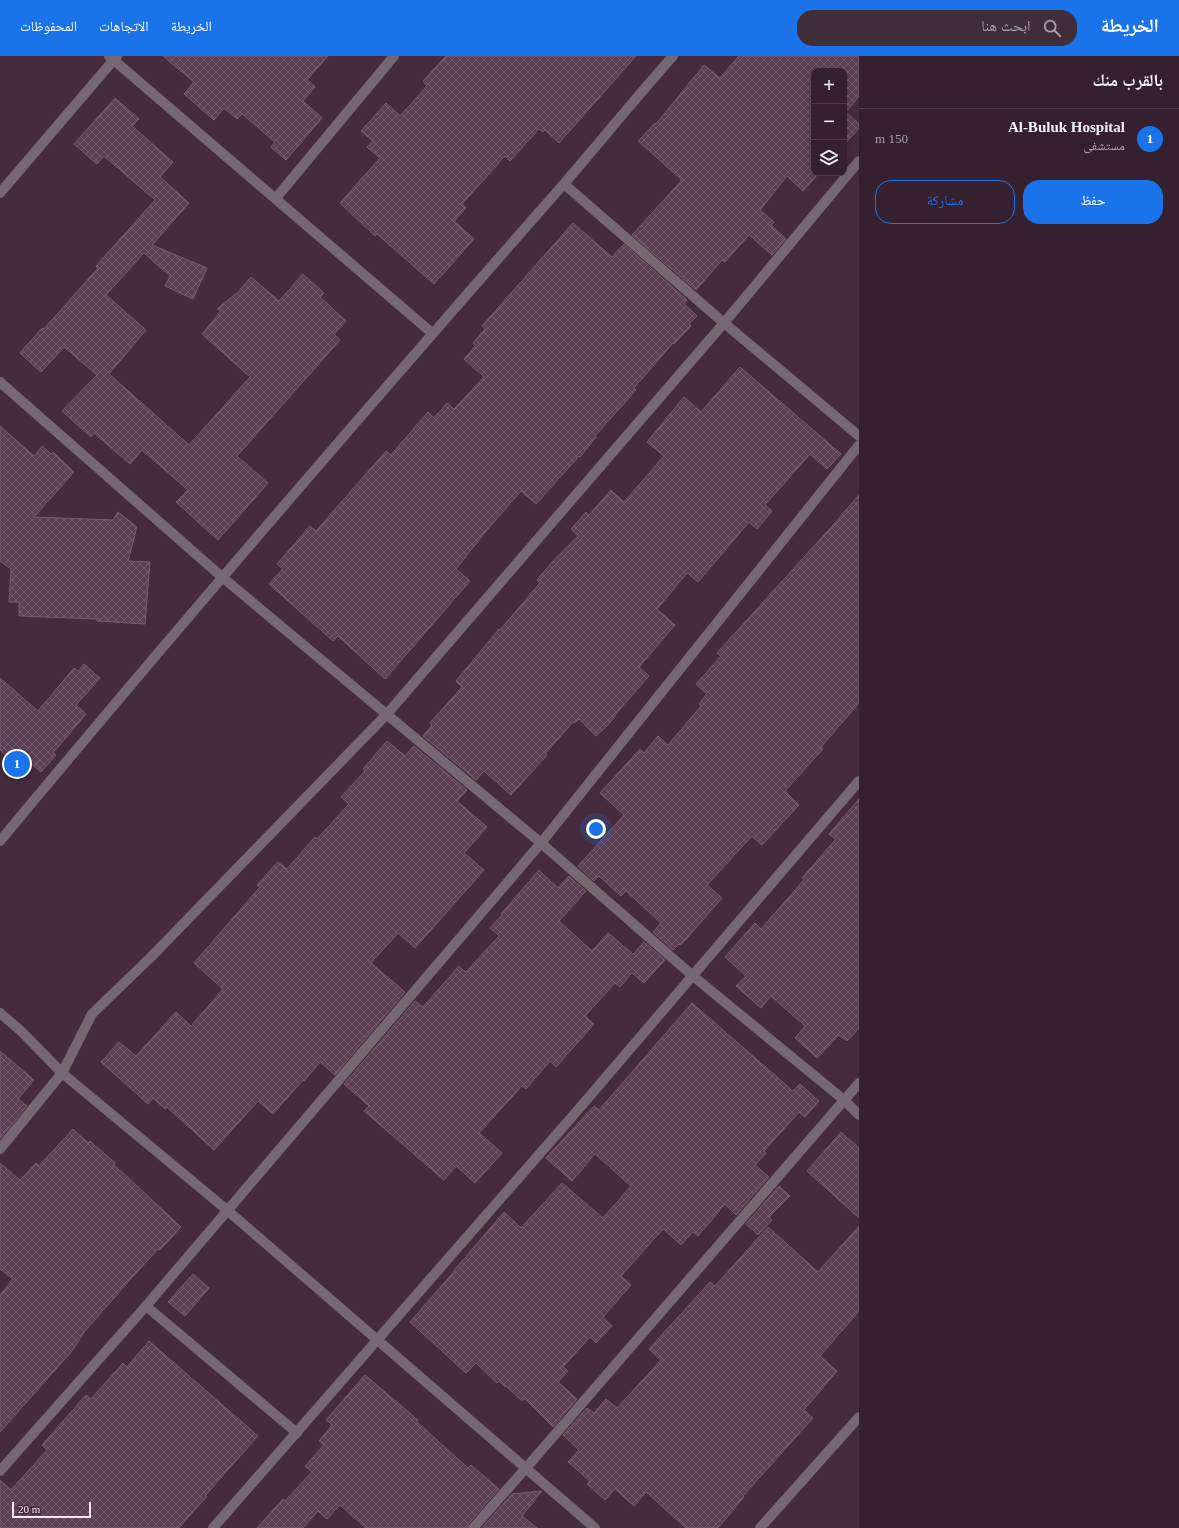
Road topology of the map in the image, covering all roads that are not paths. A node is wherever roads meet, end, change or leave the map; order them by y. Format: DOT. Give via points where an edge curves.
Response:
graph roads {
  1 [pos="394,56"];
  2 [pos="113,57"];
  3 [pos="670,57"];
  4 [pos="859,161"];
  5 [pos="564,184"];
  6 [pos="0,194"];
  7 [pos="276,198"];
  8 [pos="724,323"];
  9 [pos="432,332"];
  10 [pos="0,382"];
  11 [pos="859,436"];
  12 [pos="859,445"];
  13 [pos="222,577"];
  14 [pos="387,714"];
  15 [pos="859,781"];
  16 [pos="0,841"];
  17 [pos="541,843"];
  18 [pos="693,976"];
  19 [pos="0,1013"];
  20 [pos="62,1073"];
  21 [pos="859,1082"];
  22 [pos="844,1100"];
  23 [pos="859,1115"];
  24 [pos="0,1149"];
  25 [pos="227,1210"];
  26 [pos="146,1306"];
  27 [pos="378,1340"];
  28 [pos="859,1417"];
  29 [pos="297,1433"];
  30 [pos="526,1468"];
  31 [pos="0,1471"];
  32 [pos="213,1528"];
  33 [pos="473,1528"];
  34 [pos="596,1528"];
  35 [pos="760,1528"];
  1 -- 7 [label="street"];
  2 -- 6 [label="street"];
  2 -- 7 [label="street"];
  3 -- 5 [label="street"];
  4 -- 8 [label="street"];
  5 -- 8 [label="street"];
  5 -- 9 [label="street"];
  7 -- 9 [label="street"];
  8 -- 11 [label="street"];
  8 -- 14 [label="street"];
  9 -- 13 [label="street"];
  10 -- 13 [label="street"];
  12 -- 17 [label="street"];
  13 -- 14 [label="street"];
  13 -- 16 [label="street"];
  14 -- 17 [label="street"];
  14 -- 20 [label="street" via="152,956 92,1014"];
  15 -- 18 [label="street"];
  17 -- 18 [label="street"];
  17 -- 25 [label="street"];
  18 -- 22 [label="street"];
  18 -- 27 [label="street"];
  19 -- 20 [label="street"];
  20 -- 24 [label="street"];
  20 -- 25 [label="street"];
  21 -- 22 [label="street"];
  22 -- 23 [label="street"];
  22 -- 30 [label="street"];
  25 -- 26 [label="street"];
  25 -- 27 [label="street"];
  26 -- 29 [label="street"];
  26 -- 31 [label="street"];
  27 -- 29 [label="street"];
  27 -- 30 [label="street"];
  28 -- 35 [label="street"];
  29 -- 32 [label="street"];
  30 -- 33 [label="street"];
  30 -- 34 [label="street"];
}
